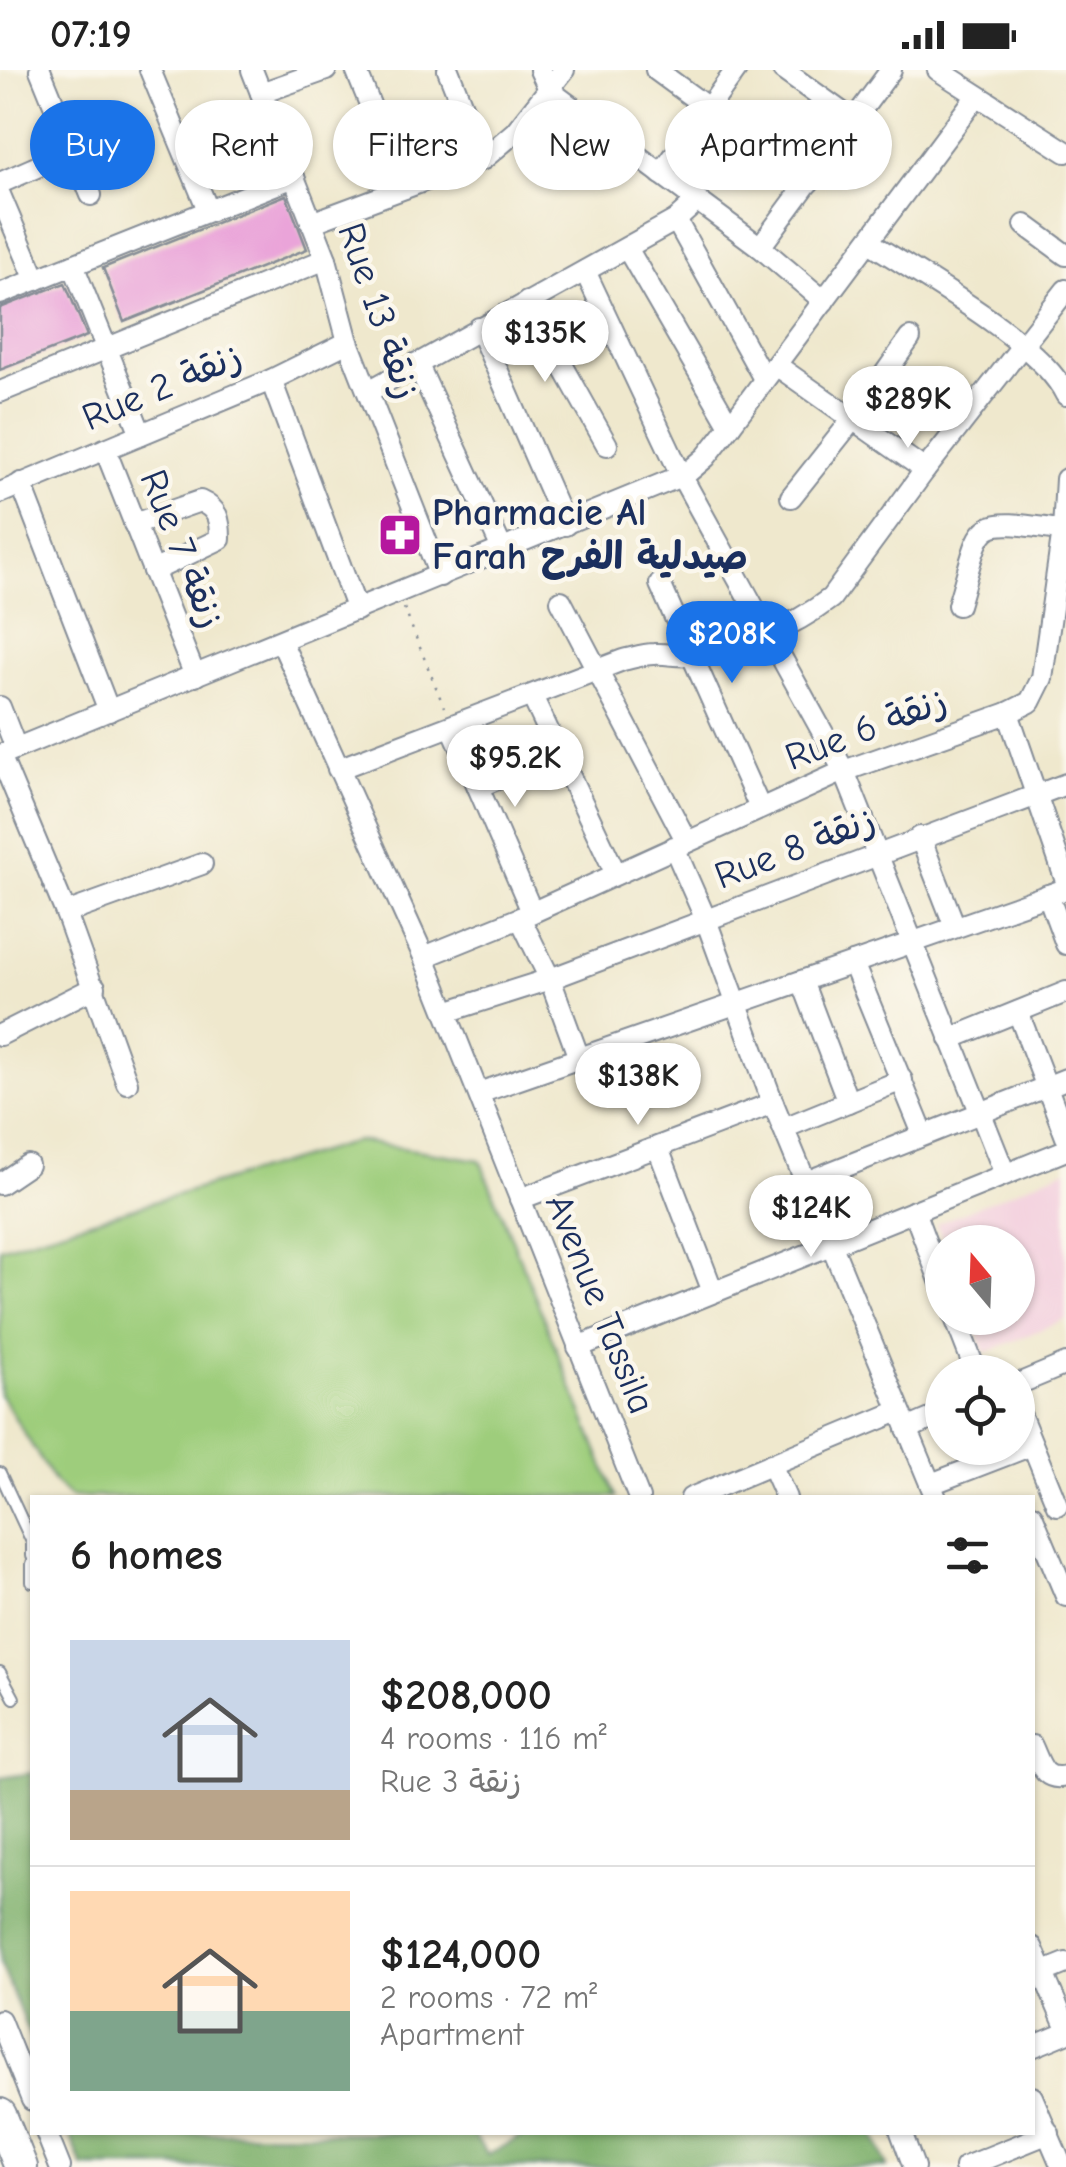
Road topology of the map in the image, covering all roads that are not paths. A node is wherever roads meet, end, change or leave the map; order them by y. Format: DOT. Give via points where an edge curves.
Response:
graph roads {
  1 [pos="40,70"];
  2 [pos="150,70"];
  3 [pos="252,70"];
  4 [pos="326,70"];
  5 [pos="356,70"];
  6 [pos="448,70"];
  7 [pos="540,70"];
  8 [pos="564,70"];
  9 [pos="656,70"];
  10 [pos="736,70"];
  11 [pos="783,70"];
  12 [pos="890,70"];
  13 [pos="938,70"];
  14 [pos="550,91"];
  15 [pos="262,94"];
  16 [pos="976,97"];
  17 [pos="53,100"];
  18 [pos="264,100"];
  19 [pos="368,100"];
  20 [pos="460,100"];
  21 [pos="699,100"];
  22 [pos="715,100"];
  23 [pos="825,100"];
  24 [pos="869,100"];
  25 [pos="493,151"];
  26 [pos="1066,152"];
  27 [pos="665,169"];
  28 [pos="30,170"];
  29 [pos="661,174"];
  30 [pos="0,183"];
  31 [pos="89,190"];
  32 [pos="260,190"];
  33 [pos="299,190"];
  34 [pos="399,190"];
  35 [pos="802,190"];
  36 [pos="0,195"];
  37 [pos="91,195"];
  38 [pos="697,200"];
  39 [pos="208,210"];
  40 [pos="676,220"];
  41 [pos="311,223"];
  42 [pos="1025,224"];
  43 [pos="869,242"];
  44 [pos="760,247"];
  45 [pos="627,248"];
  46 [pos="1066,255"];
  47 [pos="326,258"];
  48 [pos="73,265"];
  49 [pos="585,271"];
  50 [pos="36,280"];
  51 [pos="1066,290"];
  52 [pos="0,294"];
  53 [pos="824,301"];
  54 [pos="527,302"];
  55 [pos="479,328"];
  56 [pos="910,338"];
  57 [pos="348,342"];
  58 [pos="1025,345"];
  59 [pos="107,350"];
  60 [pos="418,363"];
  61 [pos="770,372"];
  62 [pos="271,380"];
  63 [pos="369,391"];
  64 [pos="0,392"];
  65 [pos="1066,395"];
  66 [pos="853,419"];
  67 [pos="730,426"];
  68 [pos="142,434"];
  69 [pos="607,445"];
  70 [pos="105,449"];
  71 [pos="925,470"];
  72 [pos="682,476"];
  73 [pos="1066,479"];
  74 [pos="21,483"];
  75 [pos="0,492"];
  76 [pos="791,497"];
  77 [pos="134,524"];
  78 [pos="565,525"];
  79 [pos="1064,531"];
  80 [pos="503,551"];
  81 [pos="153,571"];
  82 [pos="440,576"];
  83 [pos="660,584"];
  84 [pos="561,600"];
  85 [pos="958,605"];
  86 [pos="358,610"];
  87 [pos="768,634"];
  88 [pos="280,641"];
  89 [pos="691,656"];
  90 [pos="598,670"];
  91 [pos="195,676"];
  92 [pos="532,696"];
  93 [pos="0,708"];
  94 [pos="109,711"];
  95 [pos="1008,713"];
  96 [pos="452,727"];
  97 [pos="8,752"];
  98 [pos="559,753"];
  99 [pos="338,770"];
  100 [pos="844,772"];
  101 [pos="1066,784"];
  102 [pos="478,787"];
  103 [pos="1036,795"];
  104 [pos="760,808"];
  105 [pos="920,838"];
  106 [pos="680,844"];
  107 [pos="877,854"];
  108 [pos="202,864"];
  109 [pos="616,874"];
  110 [pos="1060,888"];
  111 [pos="66,913"];
  112 [pos="526,915"];
  113 [pos="706,920"];
  114 [pos="955,927"];
  115 [pos="912,942"];
  116 [pos="1066,944"];
  117 [pos="424,957"];
  118 [pos="853,963"];
  119 [pos="550,978"];
  120 [pos="802,980"];
  121 [pos="95,987"];
  122 [pos="1066,992"];
  123 [pos="737,1003"];
  124 [pos="446,1012"];
  125 [pos="1018,1012"];
  126 [pos="0,1036"];
  127 [pos="950,1038"];
  128 [pos="578,1058"];
  129 [pos="902,1080"];
  130 [pos="1056,1082"];
  131 [pos="127,1084"];
  132 [pos="479,1094"];
  133 [pos="848,1102"];
  134 [pos="773,1103"];
  135 [pos="981,1111"];
  136 [pos="784,1128"];
  137 [pos="924,1134"];
  138 [pos="1066,1136"];
  139 [pos="658,1148"];
  140 [pos="1066,1150"];
  141 [pos="28,1166"];
  142 [pos="1006,1174"];
  143 [pos="806,1182"];
  144 [pos="0,1184"];
  145 [pos="520,1199"];
  146 [pos="914,1211"];
  147 [pos="925,1240"];
  148 [pos="831,1244"];
  149 [pos="713,1292"];
  150 [pos="578,1347"];
  151 [pos="1066,1364"];
  152 [pos="1035,1377"];
  153 [pos="925,1417"];
  154 [pos="903,1420"];
  155 [pos="1035,1451"];
  156 [pos="771,1464"];
  157 [pos="989,1465"];
  158 [pos="0,1473"];
  159 [pos="933,1491"];
  160 [pos="639,1495"];
  161 [pos="699,1495"];
  162 [pos="785,1495"];
  163 [pos="1062,1503"];
  164 [pos="1035,1514"];
  165 [pos="1035,1522"];
  166 [pos="30,1538"];
  167 [pos="1066,1596"];
  168 [pos="0,1672"];
  169 [pos="14,1698"];
  170 [pos="1035,1752"];
  171 [pos="1066,1776"];
  172 [pos="1066,1963"];
  173 [pos="1038,1974"];
  174 [pos="0,2020"];
  175 [pos="1066,2030"];
  176 [pos="1035,2046"];
  177 [pos="30,2095"];
  178 [pos="1035,2103"];
  179 [pos="0,2115"];
  180 [pos="1049,2133"];
  181 [pos="47,2135"];
  182 [pos="901,2135"];
  183 [pos="21,2167"];
  184 [pos="60,2167"];
  185 [pos="914,2167"];
  186 [pos="964,2167"];
  187 [pos="1062,2167"];
  1 -- 17 [label="street"];
  2 -- 39 [label="street"];
  3 -- 15 [label="street, Rue 13 زنقة"];
  4 -- 15 [label="street"];
  5 -- 19 [label="street"];
  6 -- 20 [label="street"];
  7 -- 14 [label="street"];
  8 -- 14 [label="street"];
  9 -- 21 [label="street"];
  10 -- 22 [label="street"];
  11 -- 23 [label="street"];
  12 -- 24 [label="street"];
  13 -- 16 [label="street"];
  14 -- 25 [label="street"];
  14 -- 29 [label="street"];
  15 -- 18 [label="street, Rue 13 زنقة"];
  16 -- 26 [label="street"];
  16 -- 43 [label="street"];
  27 -- 29 [label="street"];
  28 -- 30 [label="street"];
  29 -- 38 [label="street"];
  31 -- 37 [label="street"];
  32 -- 39 [label="street"];
  33 -- 41 [label="street, Rue 13 زنقة"];
  34 -- 41 [label="street"];
  35 -- 44 [label="street"];
  36 -- 50 [label="street"];
  38 -- 40 [label="street"];
  38 -- 44 [label="street"];
  39 -- 48 [label="street"];
  40 -- 45 [label="street"];
  40 -- 61 [label="street"];
  41 -- 47 [label="street, Rue 13 زنقة"];
  42 -- 46 [label="street"];
  43 -- 53 [label="street"];
  43 -- 58 [label="street"];
  44 -- 53 [label="street"];
  45 -- 49 [label="street"];
  45 -- 67 [label="street"];
  47 -- 57 [label="street, Rue 13 زنقة"];
  47 -- 59 [label="street"];
  48 -- 50 [label="street"];
  48 -- 59 [label="street"];
  49 -- 54 [label="street"];
  49 -- 72 [label="street"];
  50 -- 52 [label="street"];
  51 -- 58 [label="street"];
  53 -- 61 [label="street"];
  54 -- 55 [label="street"];
  54 -- 69 [label="street"];
  55 -- 60 [label="street"];
  55 -- 78 [label="street"];
  56 -- 66 [label="street"];
  57 -- 62 [label="street, Rue 2 زنقة"];
  57 -- 63 [label="street, Rue 13 زنقة"];
  58 -- 65 [label="street"];
  58 -- 71 [label="street"];
  59 -- 64 [label="street"];
  59 -- 68 [label="street"];
  60 -- 63 [label="street"];
  60 -- 80 [label="street"];
  61 -- 66 [label="street"];
  61 -- 67 [label="street"];
  62 -- 68 [label="street, Rue 2 زنقة"];
  62 -- 86 [label="street"];
  63 -- 82 [label="street, Rue 13 زنقة"];
  66 -- 71 [label="street"];
  66 -- 76 [label="street"];
  67 -- 72 [label="street"];
  68 -- 70 [label="street, Rue 2 زنقة"];
  70 -- 74 [label="street, Rue 2 زنقة"];
  70 -- 77 [label="street, Rue 7 زنقة"];
  71 -- 87 [label="street" via="831,598"];
  72 -- 78 [label="street"];
  72 -- 87 [label="street"];
  73 -- 79 [label="street, Rue 6 زنقة"];
  74 -- 75 [label="street, Rue 2 زنقة"];
  74 -- 94 [label="street"];
  77 -- 81 [label="street, Rue 7 زنقة"];
  77 -- 81 [label="street" via="200,501 213,506 220,521 220,539"];
  78 -- 80 [label="street"];
  79 -- 85 [label="street" via="991,524 979,534"];
  79 -- 95 [label="street, Rue 6 زنقة" via="1042,678 1030,702"];
  80 -- 82 [label="street"];
  81 -- 91 [label="street, Rue 7 زنقة"];
  82 -- 86 [label="street"];
  83 -- 89 [label="street"];
  84 -- 90 [label="street"];
  86 -- 88 [label="street"];
  87 -- 89 [label="street"];
  87 -- 100 [label="street"];
  88 -- 91 [label="street"];
  88 -- 99 [label="street, Avenue Tassila"];
  89 -- 90 [label="street" via="640,656"];
  89 -- 104 [label="street"];
  90 -- 92 [label="street"];
  90 -- 106 [label="street"];
  91 -- 94 [label="street"];
  92 -- 96 [label="street"];
  92 -- 98 [label="street"];
  93 -- 97 [label="street"];
  94 -- 97 [label="street"];
  95 -- 100 [label="street, Rue 6 زنقة"];
  95 -- 103 [label="street"];
  96 -- 99 [label="street"];
  96 -- 102 [label="street"];
  97 -- 111 [label="street"];
  98 -- 102 [label="street"];
  98 -- 109 [label="street"];
  99 -- 117 [label="street, Avenue Tassila"];
  100 -- 104 [label="street, Rue 6 زنقة"];
  100 -- 107 [label="street"];
  101 -- 103 [label="street, Rue 8 زنقة"];
  102 -- 112 [label="street"];
  103 -- 105 [label="street, Rue 8 زنقة"];
  103 -- 110 [label="street"];
  104 -- 106 [label="street, Rue 6 زنقة"];
  105 -- 107 [label="street, Rue 8 زنقة"];
  105 -- 114 [label="street"];
  106 -- 109 [label="street, Rue 6 زنقة"];
  106 -- 113 [label="street"];
  107 -- 113 [label="street, Rue 8 زنقة"];
  107 -- 115 [label="street"];
  108 -- 111 [label="street"];
  109 -- 112 [label="street, Rue 6 زنقة"];
  110 -- 114 [label="street"];
  110 -- 116 [label="street"];
  111 -- 121 [label="street"];
  112 -- 117 [label="street, Rue 6 زنقة"];
  112 -- 119 [label="street"];
  113 -- 119 [label="street, Rue 8 زنقة"];
  113 -- 123 [label="street"];
  114 -- 115 [label="street"];
  115 -- 118 [label="street"];
  115 -- 127 [label="street"];
  117 -- 124 [label="street, Avenue Tassila"];
  118 -- 120 [label="street"];
  118 -- 129 [label="street"];
  119 -- 124 [label="street, Rue 8 زنقة"];
  119 -- 128 [label="street"];
  120 -- 123 [label="street"];
  120 -- 133 [label="street"];
  121 -- 126 [label="street"];
  121 -- 131 [label="street"];
  122 -- 125 [label="street"];
  123 -- 128 [label="street"];
  123 -- 134 [label="street"];
  124 -- 132 [label="street, Avenue Tassila"];
  125 -- 127 [label="street"];
  125 -- 130 [label="street"];
  127 -- 135 [label="street"];
  128 -- 132 [label="street"];
  129 -- 133 [label="street"];
  129 -- 137 [label="street"];
  130 -- 135 [label="street"];
  130 -- 138 [label="street"];
  132 -- 145 [label="street, Avenue Tassila"];
  133 -- 136 [label="street"];
  134 -- 136 [label="street"];
  134 -- 139 [label="street"];
  135 -- 137 [label="street"];
  135 -- 142 [label="street"];
  136 -- 143 [label="street"];
  137 -- 143 [label="street"];
  139 -- 145 [label="street"];
  139 -- 149 [label="street"];
  140 -- 142 [label="street"];
  141 -- 144 [label="street"];
  142 -- 146 [label="street"];
  143 -- 148 [label="street"];
  145 -- 150 [label="street, Avenue Tassila"];
  146 -- 147 [label="street"];
  146 -- 148 [label="street"];
  148 -- 149 [label="street"];
  148 -- 154 [label="street"];
  149 -- 150 [label="street"];
  150 -- 160 [label="street, Avenue Tassila"];
  151 -- 152 [label="street"];
  153 -- 154 [label="street"];
  154 -- 156 [label="street"];
  154 -- 159 [label="street"];
  155 -- 163 [label="street"];
  156 -- 161 [label="street"];
  156 -- 162 [label="street"];
  157 -- 159 [label="street"];
  158 -- 166 [label="lane"];
  163 -- 164 [label="street"];
  165 -- 167 [label="street"];
  168 -- 169 [label="lane"];
  170 -- 171 [label="street" via="1045,1773"];
  172 -- 173 [label="street"];
  173 -- 175 [label="street"];
  174 -- 177 [label="street"];
  175 -- 176 [label="street"];
  178 -- 180 [label="street"];
  179 -- 183 [label="main road"];
  180 -- 186 [label="street"];
  180 -- 187 [label="street"];
  181 -- 184 [label="street"];
  182 -- 185 [label="street"];
}
